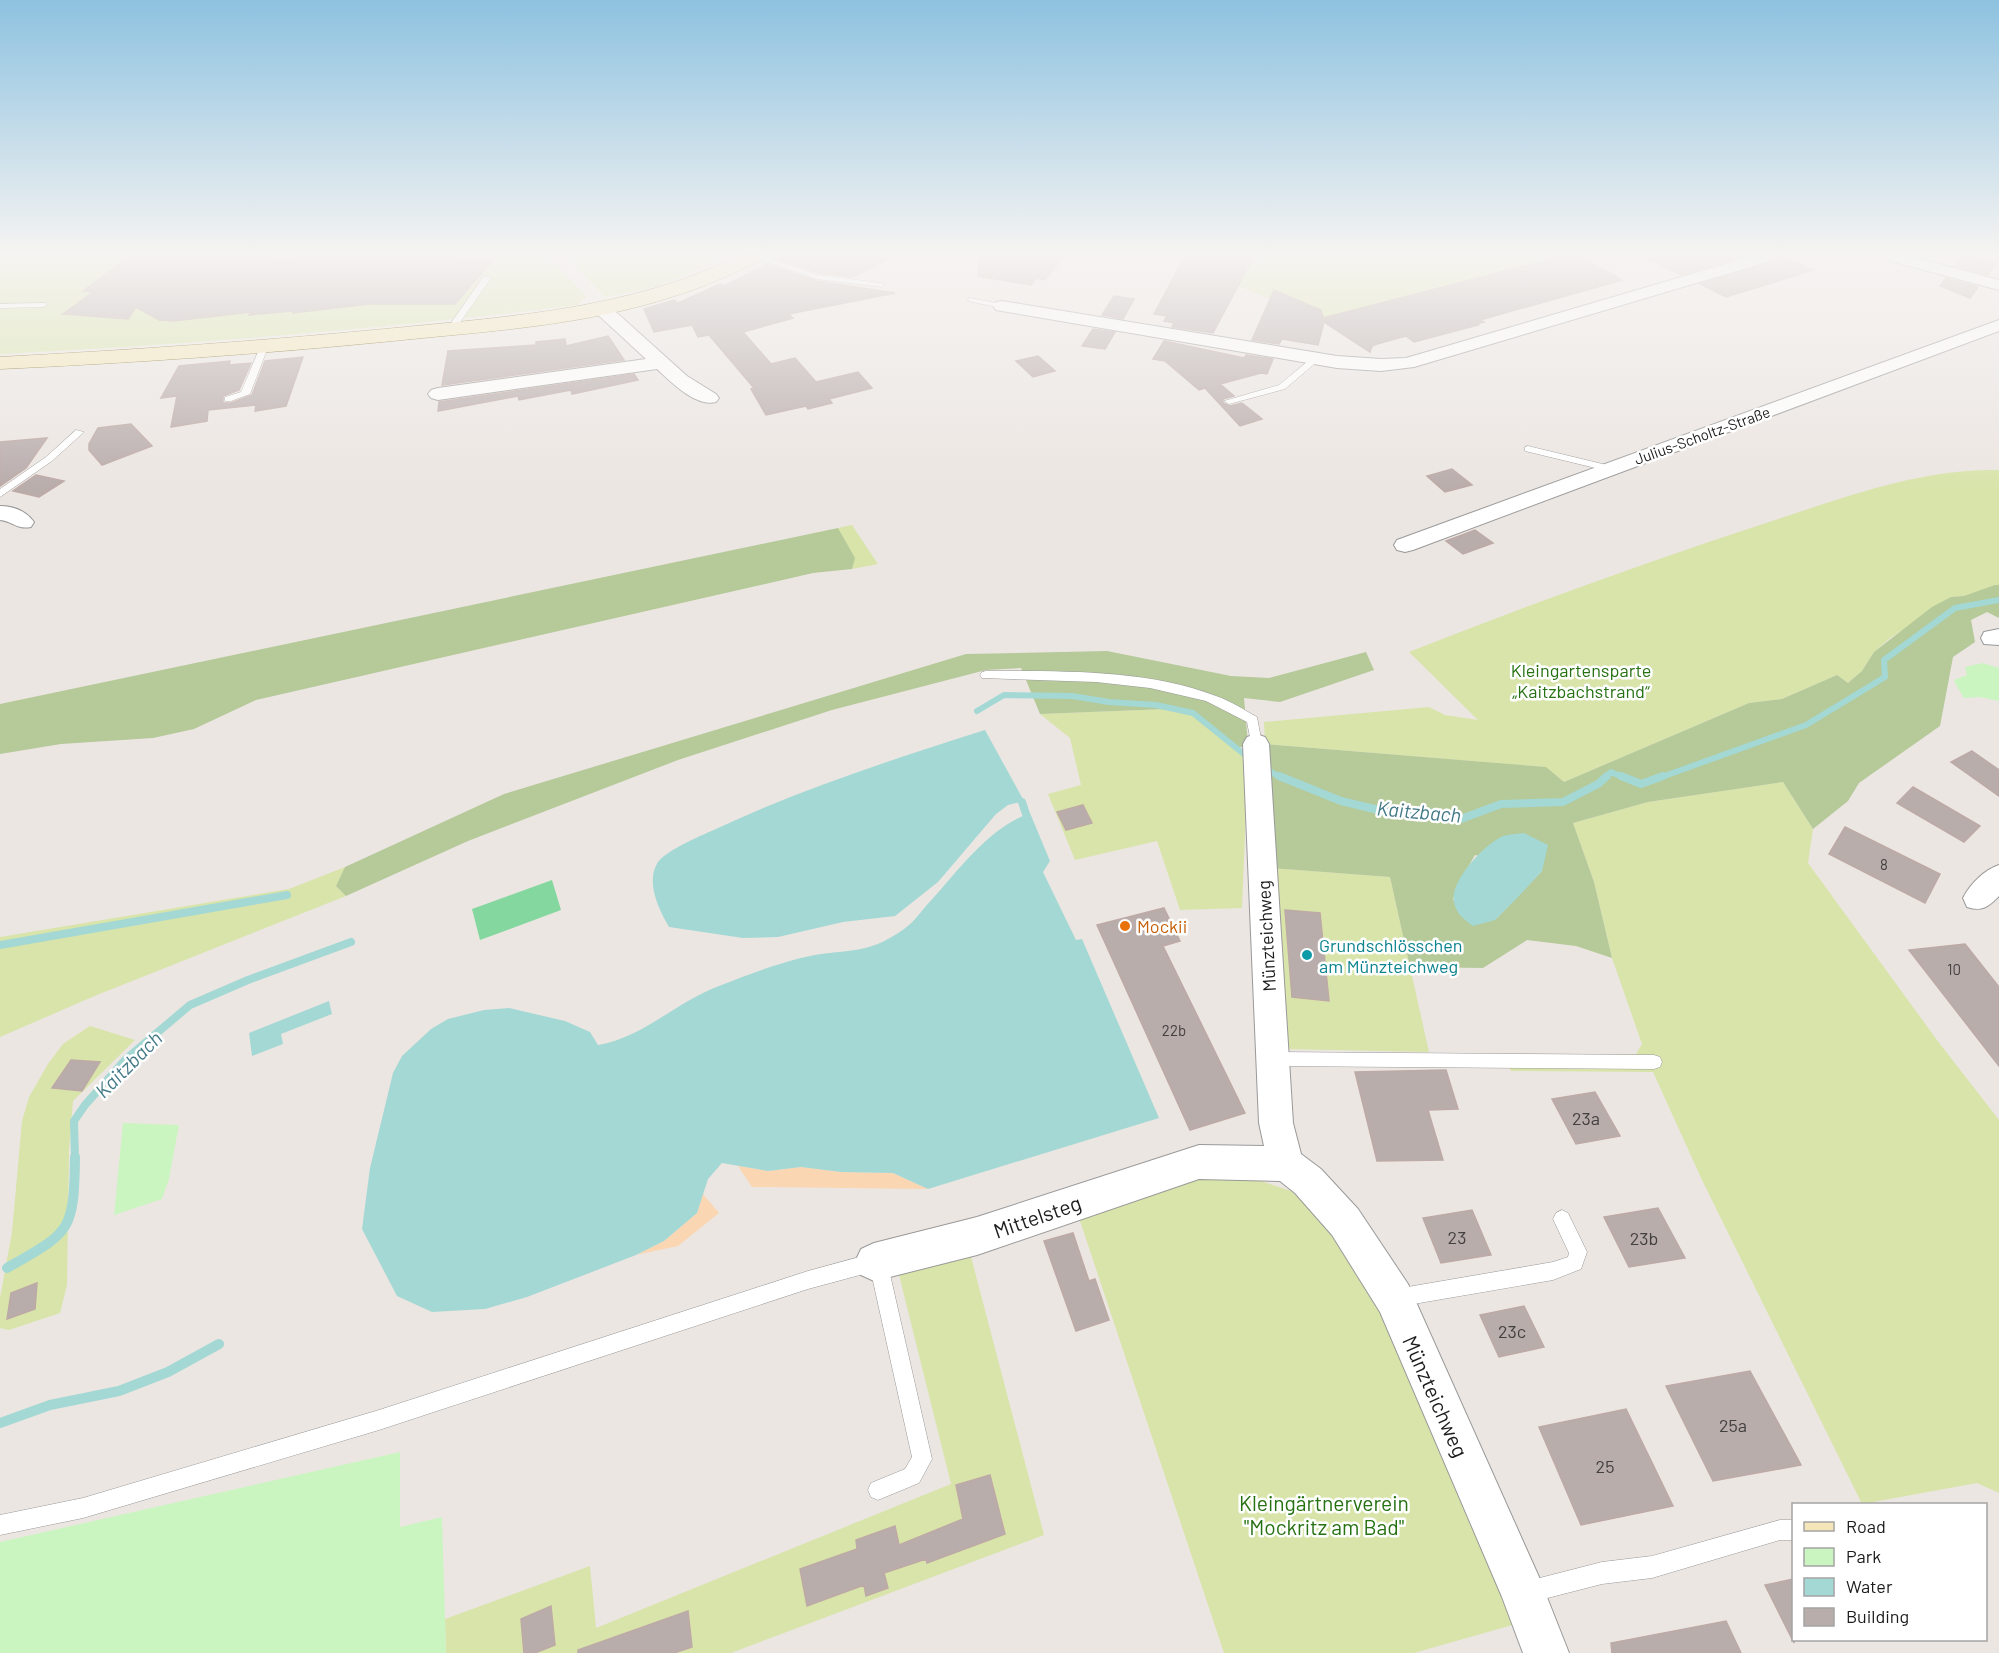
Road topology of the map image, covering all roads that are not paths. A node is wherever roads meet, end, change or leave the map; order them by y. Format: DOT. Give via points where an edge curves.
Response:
graph roads {
  1 [pos="409,333"];
  2 [pos="628,333"];
  3 [pos="1163,333"];
  4 [pos="1509,333"];
  5 [pos="1977,333"];
  6 [pos="264,347"];
  7 [pos="1316,359"];
  8 [pos="0,363"];
  9 [pos="660,363"];
  10 [pos="438,394"];
  11 [pos="709,398"];
  12 [pos="228,399"];
  13 [pos="1229,401"];
  14 [pos="79,432"];
  15 [pos="1528,449"];
  16 [pos="1612,469"];
  17 [pos="0,494"];
  18 [pos="0,513"];
  19 [pos="23,522"];
  20 [pos="1405,546"];
  21 [pos="986,675"];
  22 [pos="1256,757"];
  23 [pos="1999,877"];
  24 [pos="1978,898"];
  25 [pos="1273,1059"];
  26 [pos="1654,1062"];
  27 [pos="1286,1164"];
  28 [pos="1562,1219"];
  29 [pos="876,1262"];
  30 [pos="1394,1298"];
  31 [pos="878,1490"];
  32 [pos="0,1526"];
  33 [pos="1792,1530"];
  34 [pos="1522,1593"];
  35 [pos="1546,1653"];
  1 -- 6 [label="street"];
  2 -- 9 [label="street"];
  3 -- 7 [label="street"];
  4 -- 7 [label="street" via="1407,363 1362,365"];
  5 -- 16 [label="street, Julius-Scholtz-Straße"];
  6 -- 8 [label="street"];
  6 -- 12 [label="lane" via="245,394"];
  7 -- 13 [label="lane" via="1282,387"];
  9 -- 10 [label="street"];
  9 -- 11 [label="street"];
  14 -- 17 [label="lane"];
  15 -- 16 [label="lane"];
  16 -- 20 [label="street, Julius-Scholtz-Straße"];
  18 -- 19 [label="street"];
  21 -- 22 [label="lane" via="1068,675 1146,684 1206,697 1253,720"];
  22 -- 25 [label="street, Münzteichweg"];
  23 -- 24 [label="street"];
  25 -- 26 [label="lane"];
  25 -- 27 [label="street, Münzteichweg" via="1276,1123"];
  27 -- 29 [label="street, Mittelsteg" via="1198,1162 977,1236"];
  27 -- 30 [label="street, Münzteichweg" via="1308,1181 1346,1222"];
  28 -- 30 [label="lane" via="1578,1252 1575,1263 1553,1271"];
  29 -- 31 [label="lane" via="922,1459 912,1476"];
  29 -- 32 [label="lane" via="808,1280 379,1420 83,1509"];
  30 -- 34 [label="street, Münzteichweg"];
  33 -- 34 [label="lane" via="1780,1530 1652,1567 1602,1573"];
  34 -- 35 [label="street, Münzteichweg"];
}
